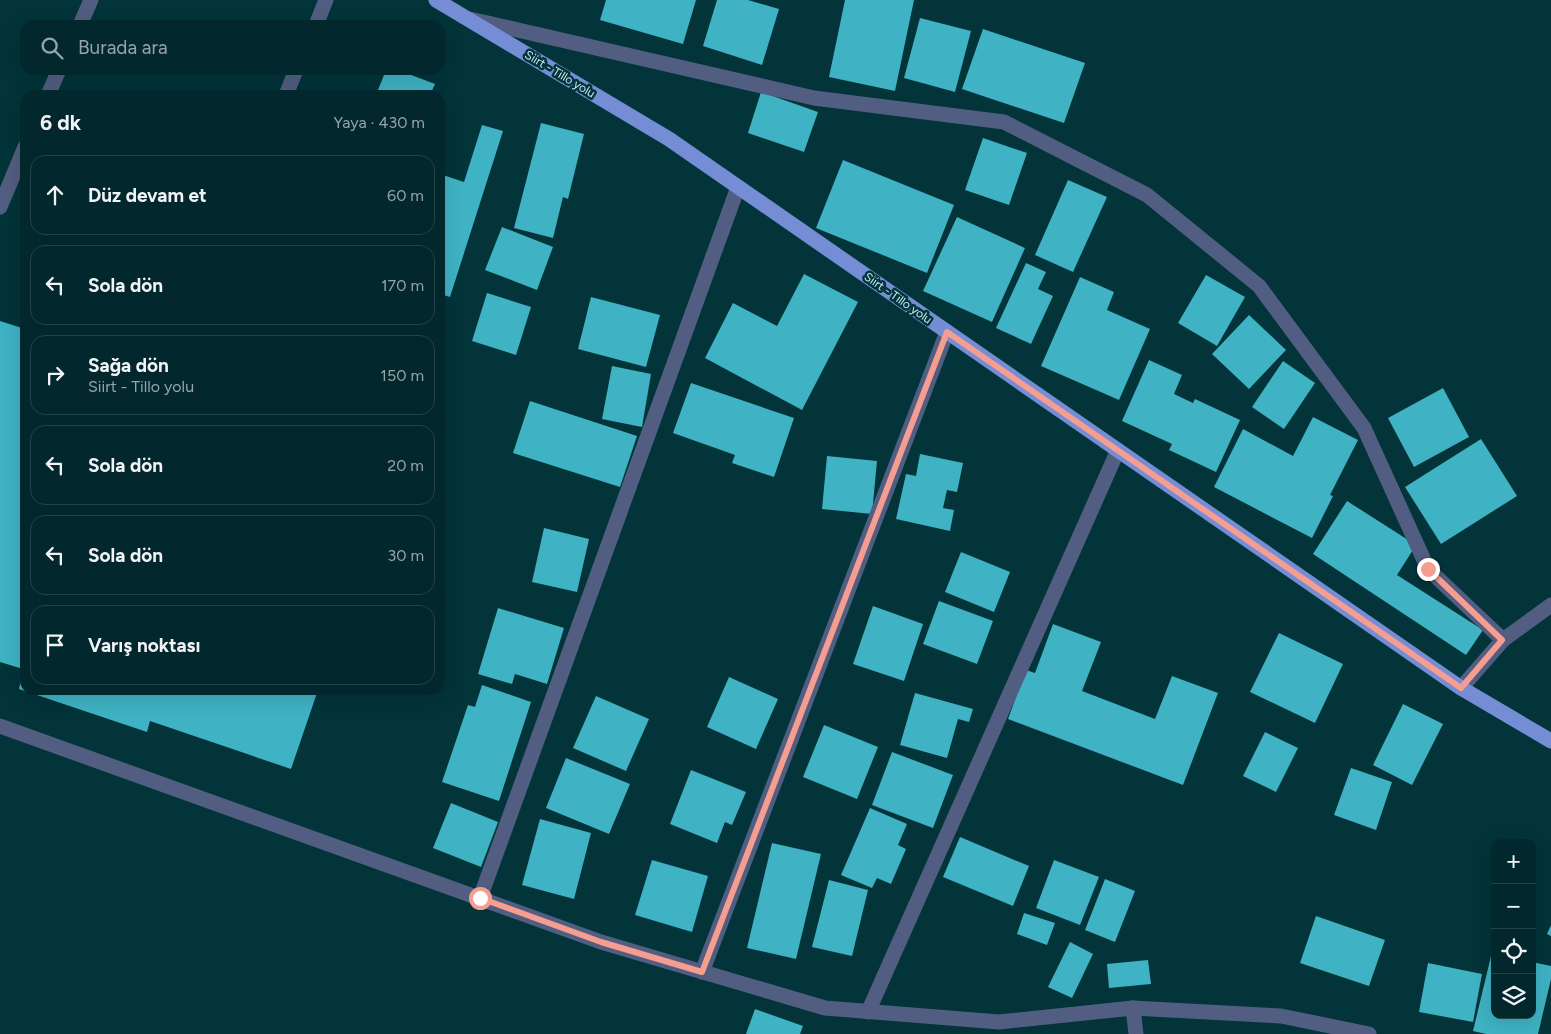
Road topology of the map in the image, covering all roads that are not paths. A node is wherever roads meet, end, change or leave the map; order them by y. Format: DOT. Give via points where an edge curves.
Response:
graph roads {
  1 [pos="91,0"];
  2 [pos="326,0"];
  3 [pos="436,0"];
  4 [pos="466,18"];
  5 [pos="82,20"];
  6 [pos="318,20"];
  7 [pos="57,75"];
  8 [pos="294,75"];
  9 [pos="50,90"];
  10 [pos="288,90"];
  11 [pos="20,159"];
  12 [pos="738,187"];
  13 [pos="0,207"];
  14 [pos="947,332"];
  15 [pos="1118,450"];
  16 [pos="1551,605"];
  17 [pos="1502,640"];
  18 [pos="1461,688"];
  19 [pos="0,726"];
  20 [pos="1551,741"];
  21 [pos="480,898"];
  22 [pos="702,972"];
  23 [pos="1133,1008"];
  24 [pos="868,1012"];
  25 [pos="1136,1034"];
  26 [pos="1369,1034"];
  1 -- 5 [label="street"];
  2 -- 6 [label="street"];
  3 -- 4 [label="main road, Siirt - Tillo yolu"];
  4 -- 12 [label="main road, Siirt - Tillo yolu" via="669,139"];
  4 -- 17 [label="street" via="814,98 1004,122 1148,195 1259,286 1364,428 1428,569"];
  7 -- 9 [label="street"];
  8 -- 10 [label="street"];
  11 -- 13 [label="street"];
  12 -- 14 [label="main road, Siirt - Tillo yolu"];
  12 -- 21 [label="street"];
  14 -- 15 [label="main road, Siirt - Tillo yolu"];
  14 -- 22 [label="street"];
  15 -- 18 [label="main road, Siirt - Tillo yolu"];
  15 -- 24 [label="street"];
  16 -- 17 [label="street"];
  17 -- 18 [label="street"];
  18 -- 20 [label="main road, Siirt - Tillo yolu"];
  19 -- 21 [label="street"];
  21 -- 22 [label="street" via="601,942"];
  22 -- 24 [label="street" via="825,1008"];
  23 -- 24 [label="street" via="999,1022"];
  23 -- 25 [label="street"];
  23 -- 26 [label="street" via="1281,1016"];
}
